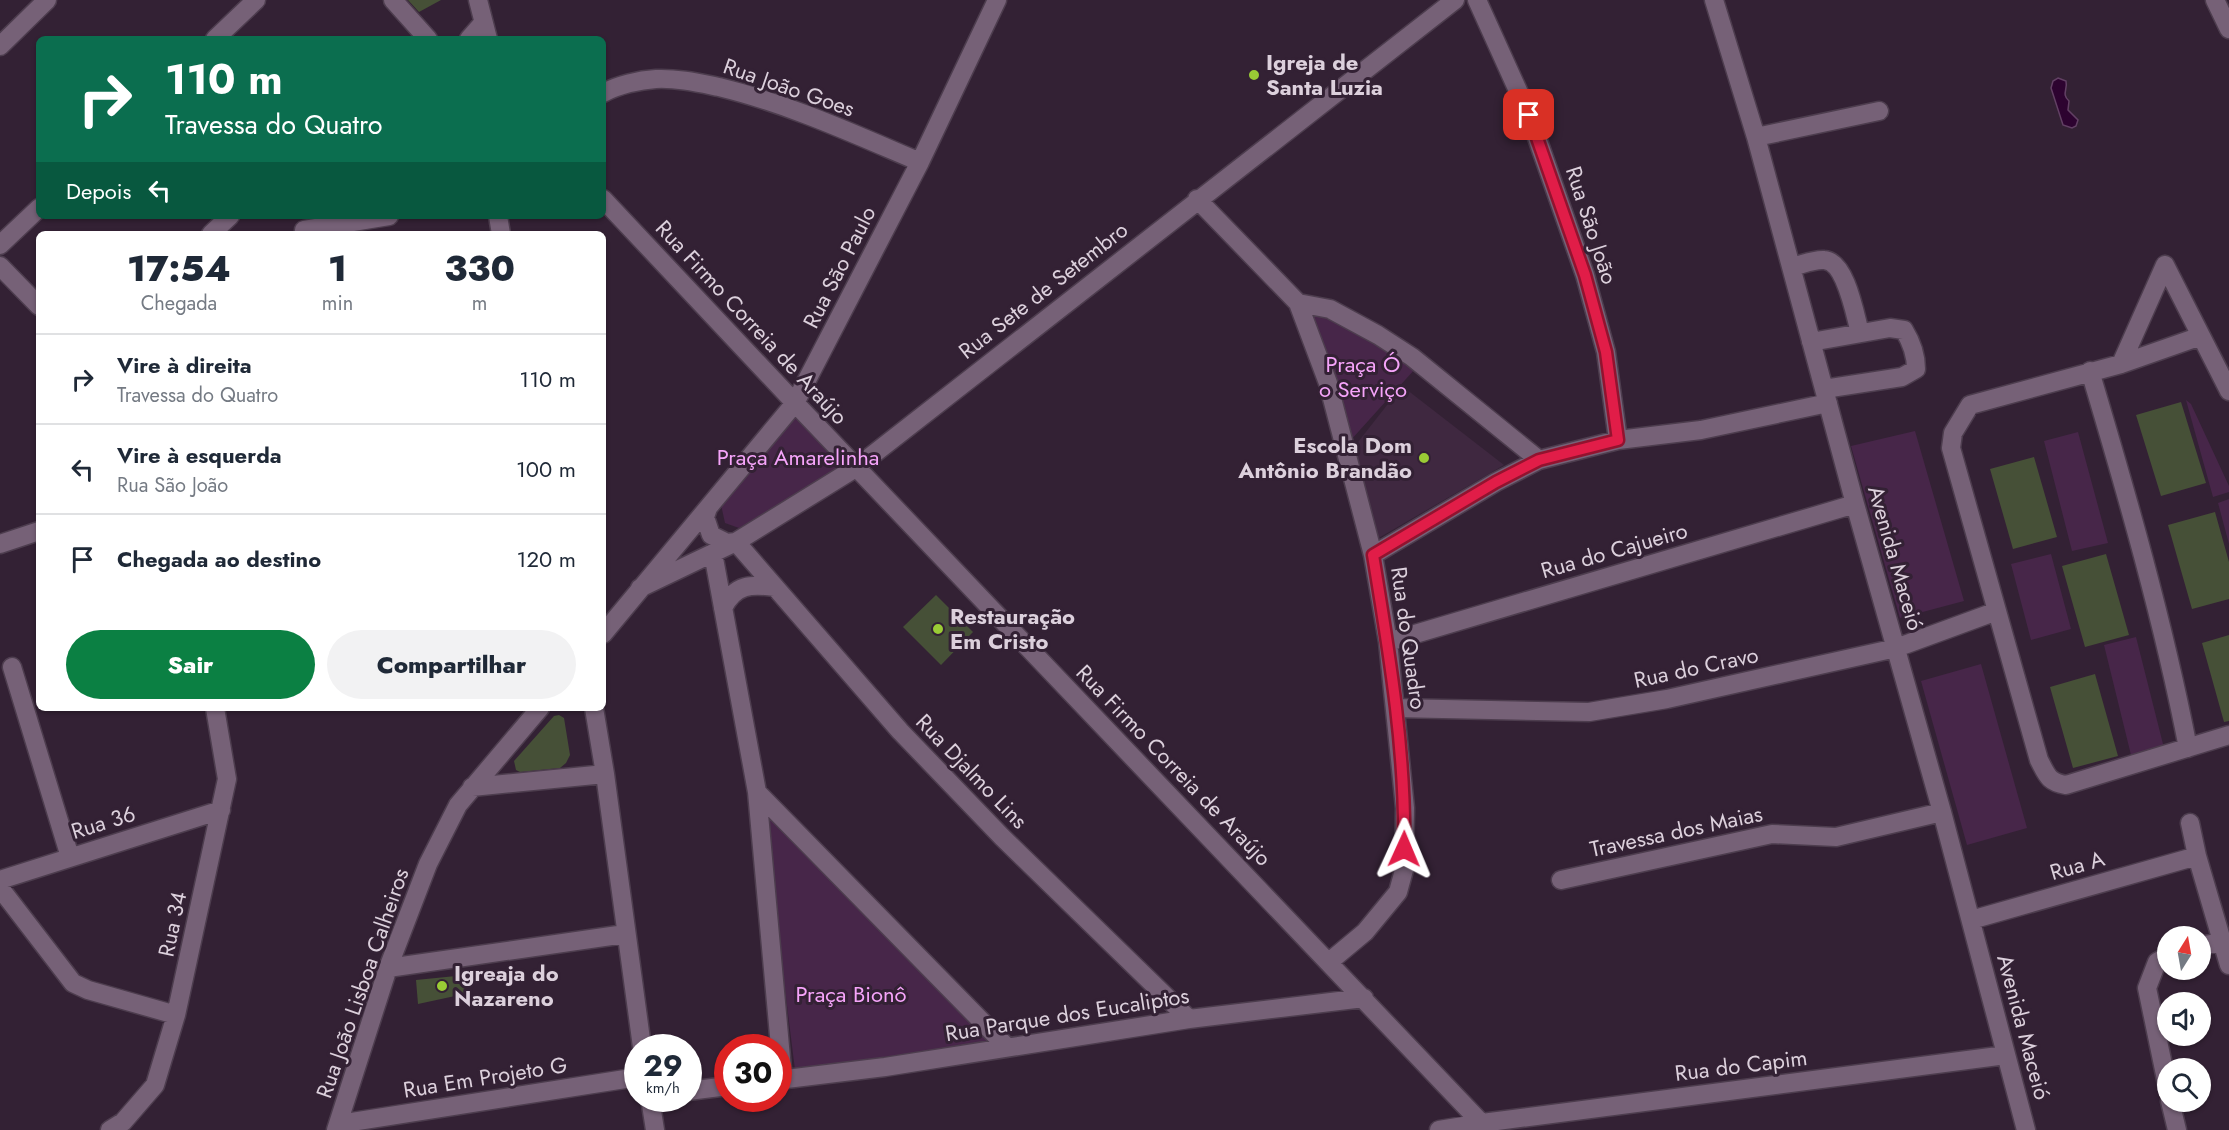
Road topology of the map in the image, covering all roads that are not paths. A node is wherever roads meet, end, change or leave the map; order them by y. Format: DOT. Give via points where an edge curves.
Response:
graph roads {
  1 [pos="47,0"];
  2 [pos="256,0"];
  3 [pos="393,0"];
  4 [pos="478,0"];
  5 [pos="997,0"];
  6 [pos="1455,0"];
  7 [pos="1477,0"];
  8 [pos="1714,0"];
  9 [pos="2215,0"];
  10 [pos="2229,29"];
  11 [pos="486,31"];
  12 [pos="218,36"];
  13 [pos="425,36"];
  14 [pos="0,46"];
  15 [pos="606,91"];
  16 [pos="1879,111"];
  17 [pos="1756,137"];
  18 [pos="920,162"];
  19 [pos="1197,199"];
  20 [pos="606,201"];
  21 [pos="36,211"];
  22 [pos="227,219"];
  23 [pos="371,219"];
  24 [pos="304,230"];
  25 [pos="214,231"];
  26 [pos="0,245"];
  27 [pos="0,266"];
  28 [pos="1791,267"];
  29 [pos="36,303"];
  30 [pos="1298,303"];
  31 [pos="1860,333"];
  32 [pos="2201,336"];
  33 [pos="1811,342"];
  34 [pos="2121,364"];
  35 [pos="2090,371"];
  36 [pos="2229,391"];
  37 [pos="1826,396"];
  38 [pos="795,403"];
  39 [pos="1618,440"];
  40 [pos="1539,460"];
  41 [pos="857,467"];
  42 [pos="1855,504"];
  43 [pos="708,508"];
  44 [pos="36,532"];
  45 [pos="736,542"];
  46 [pos="0,544"];
  47 [pos="713,553"];
  48 [pos="1373,555"];
  49 [pos="775,587"];
  50 [pos="640,588"];
  51 [pos="723,608"];
  52 [pos="1997,611"];
  53 [pos="610,612"];
  54 [pos="1388,642"];
  55 [pos="1896,648"];
  56 [pos="12,667"];
  57 [pos="1395,708"];
  58 [pos="216,711"];
  59 [pos="537,711"];
  60 [pos="594,711"];
  61 [pos="2229,735"];
  62 [pos="2188,748"];
  63 [pos="605,774"];
  64 [pos="472,787"];
  65 [pos="757,792"];
  66 [pos="221,810"];
  67 [pos="1942,812"];
  68 [pos="2190,824"];
  69 [pos="2197,856"];
  70 [pos="70,857"];
  71 [pos="0,880"];
  72 [pos="1561,880"];
  73 [pos="0,888"];
  74 [pos="1971,920"];
  75 [pos="625,934"];
  76 [pos="2221,942"];
  77 [pos="2211,944"];
  78 [pos="1329,962"];
  79 [pos="2157,962"];
  80 [pos="2229,965"];
  81 [pos="388,968"];
  82 [pos="1364,998"];
  83 [pos="176,1015"];
  84 [pos="1189,1019"];
  85 [pos="640,1034"];
  86 [pos="777,1034"];
  87 [pos="1007,1047"];
  88 [pos="2006,1055"];
  89 [pos="2162,1058"];
  90 [pos="624,1079"];
  91 [pos="792,1079"];
  92 [pos="652,1112"];
  93 [pos="2173,1112"];
  94 [pos="1485,1126"];
  95 [pos="338,1127"];
  96 [pos="110,1130"];
  97 [pos="655,1130"];
  98 [pos="1439,1130"];
  99 [pos="2026,1130"];
  100 [pos="2177,1130"];
  1 -- 14 [label="street"];
  2 -- 12 [label="street"];
  3 -- 13 [label="street"];
  4 -- 11 [label="street"];
  5 -- 18 [label="street, Rua São Paulo"];
  6 -- 19 [label="street, Rua Sete de Setembro"];
  7 -- 39 [label="street, Rua São João" via="1529,115 1585,275 1606,352"];
  8 -- 17 [label="street, Avenida Maceió"];
  9 -- 10 [label="street"];
  15 -- 18 [label="street, Rua João Goes" via="655,79 697,82 814,116"];
  16 -- 17 [label="street"];
  17 -- 28 [label="street, Avenida Maceió"];
  18 -- 38 [label="street, Rua São Paulo"];
  19 -- 30 [label="street"];
  19 -- 41 [label="street, Rua Sete de Setembro"];
  20 -- 38 [label="street, Rua Firmo Correia de Araújo"];
  21 -- 26 [label="street"];
  22 -- 25 [label="street"];
  23 -- 24 [label="street"];
  27 -- 29 [label="street"];
  28 -- 31 [label="street" via="1823,260 1832,262 1842,272"];
  28 -- 33 [label="street, Avenida Maceió"];
  30 -- 40 [label="street" via="1330,309 1412,357"];
  30 -- 48 [label="street, Rua do Quadro" via="1328,383"];
  31 -- 33 [label="street"];
  31 -- 37 [label="street" via="1904,330 1911,341 1916,369 1902,377"];
  32 -- 34 [label="street"];
  32 -- 34 [label="street" via="2165,265"];
  32 -- 36 [label="street"];
  33 -- 37 [label="street, Avenida Maceió"];
  34 -- 35 [label="street"];
  35 -- 52 [label="street" via="1970,405 1953,433 1951,448"];
  35 -- 62 [label="street" via="2125,486"];
  37 -- 39 [label="street" via="1701,430"];
  37 -- 42 [label="street, Avenida Maceió"];
  38 -- 41 [label="street, Rua Firmo Correia de Araújo"];
  38 -- 43 [label="street, Rua São Paulo"];
  39 -- 40 [label="street"];
  40 -- 48 [label="street"];
  41 -- 45 [label="street, Rua Sete de Setembro"];
  41 -- 78 [label="street, Rua Firmo Correia de Araújo"];
  42 -- 54 [label="street, Rua do Cajueiro"];
  42 -- 55 [label="street, Avenida Maceió"];
  43 -- 45 [label="street" via="705,517 711,535 727,543"];
  43 -- 50 [label="street, Rua São Paulo"];
  44 -- 46 [label="street"];
  45 -- 47 [label="street, Rua Sete de Setembro"];
  45 -- 49 [label="street, Rua Djalmo Lins"];
  47 -- 50 [label="street, Rua Sete de Setembro"];
  47 -- 51 [label="street"];
  48 -- 54 [label="street, Rua do Quadro"];
  49 -- 51 [label="street" via="752,584 737,590"];
  49 -- 84 [label="street, Rua Djalmo Lins" via="900,731 1002,837"];
  50 -- 53 [label="street"];
  51 -- 65 [label="street"];
  52 -- 55 [label="street, Rua do Cravo"];
  52 -- 62 [label="street" via="2039,760 2055,783 2066,785"];
  54 -- 57 [label="street, Rua do Quadro"];
  55 -- 57 [label="street, Rua do Cravo" via="1667,699 1589,712"];
  55 -- 67 [label="street, Avenida Maceió"];
  56 -- 70 [label="street"];
  57 -- 78 [label="street, Rua do Quadro" via="1405,808 1404,870 1398,892 1365,932"];
  58 -- 66 [label="street, Rua 34" via="227,779"];
  59 -- 64 [label="street, Rua João Lisboa Calheiros"];
  60 -- 63 [label="street"];
  61 -- 62 [label="street"];
  63 -- 64 [label="street"];
  63 -- 75 [label="street"];
  64 -- 81 [label="street, Rua João Lisboa Calheiros" via="458,805 428,864"];
  65 -- 86 [label="street"];
  65 -- 87 [label="street"];
  66 -- 70 [label="street, Rua 36"];
  66 -- 83 [label="street, Rua 34"];
  67 -- 72 [label="street, Travessa dos Maias" via="1836,837 1772,834"];
  67 -- 74 [label="street, Avenida Maceió"];
  68 -- 69 [label="street"];
  69 -- 74 [label="street, Rua A"];
  69 -- 76 [label="street"];
  70 -- 71 [label="street, Rua 36"];
  73 -- 83 [label="street" via="73,983"];
  74 -- 88 [label="street, Avenida Maceió"];
  75 -- 81 [label="street"];
  75 -- 85 [label="street"];
  76 -- 77 [label="street"];
  76 -- 80 [label="street"];
  78 -- 82 [label="street, Rua Firmo Correia de Araújo"];
  79 -- 89 [label="street" via="2148,988"];
  81 -- 95 [label="street, Rua João Lisboa Calheiros"];
  82 -- 84 [label="street, Rua Parque dos Eucaliptos"];
  82 -- 94 [label="street, Rua Firmo Correia de Araújo"];
  83 -- 96 [label="street, Rua 34" via="155,1085 123,1122"];
  84 -- 87 [label="street, Rua Parque dos Eucaliptos"];
  87 -- 91 [label="street, Rua Parque dos Eucaliptos"];
  88 -- 94 [label="street, Rua do Capim"];
  88 -- 99 [label="street, Avenida Maceió"];
  90 -- 95 [label="street, Rua Em Projeto G"];
  92 -- 97 [label="street"];
  93 -- 100 [label="street"];
  94 -- 98 [label="street, Rua do Capim"];
}
